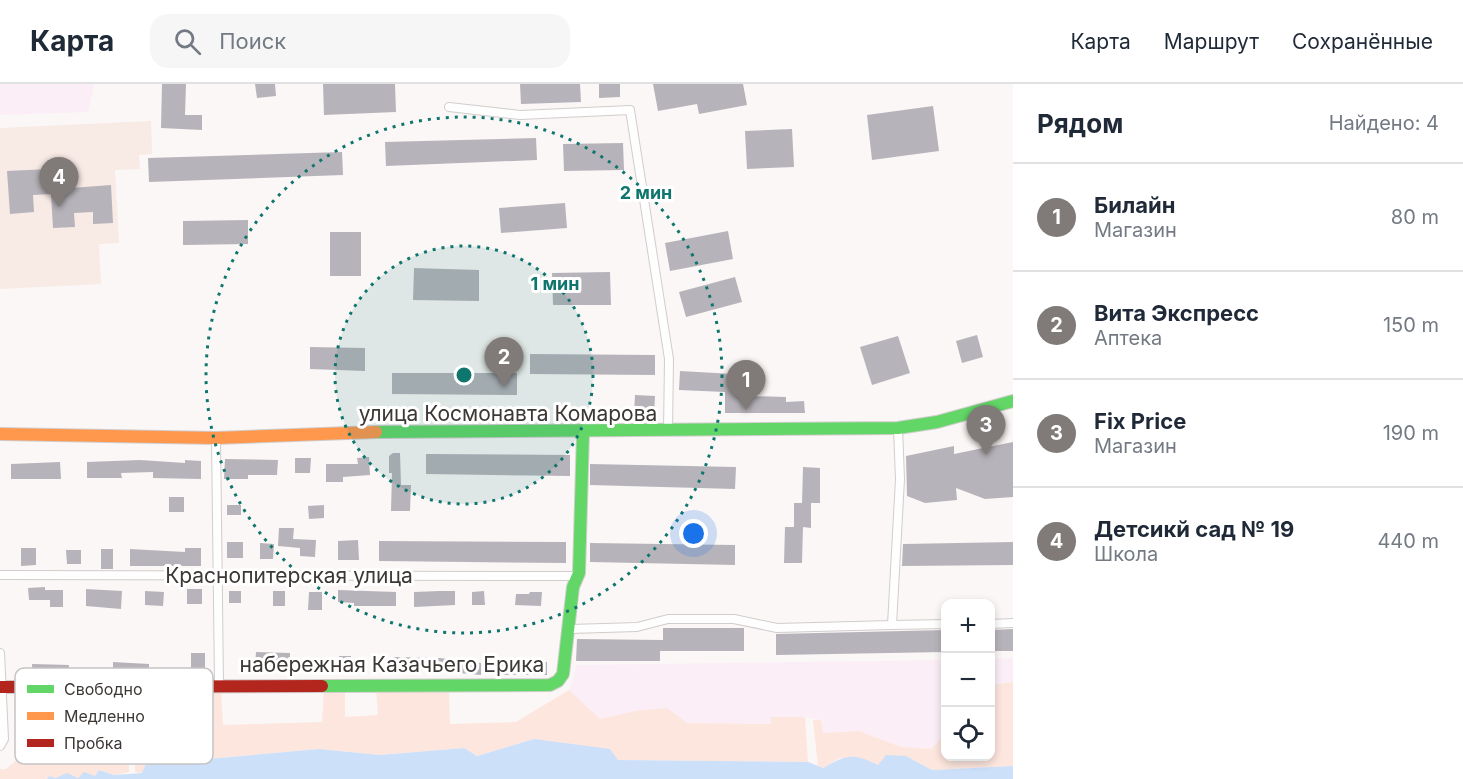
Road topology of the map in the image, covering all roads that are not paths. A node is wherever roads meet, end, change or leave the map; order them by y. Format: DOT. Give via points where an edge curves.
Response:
graph roads {
  1 [pos="449,107"];
  2 [pos="1013,401"];
  3 [pos="898,428"];
  4 [pos="668,431"];
  5 [pos="583,432"];
  6 [pos="0,434"];
  7 [pos="216,438"];
  8 [pos="217,574"];
  9 [pos="0,575"];
  10 [pos="578,576"];
  11 [pos="1013,623"];
  12 [pos="941,624"];
  13 [pos="995,624"];
  14 [pos="892,625"];
  15 [pos="570,629"];
  16 [pos="0,653"];
  17 [pos="213,684"];
  18 [pos="219,684"];
  19 [pos="1,686"];
  20 [pos="0,746"];
  1 -- 4 [label="street" via="520,115 630,110 669,359"];
  2 -- 3 [label="main road, улица Космонавта Комарова" via="937,422"];
  3 -- 4 [label="main road, улица Космонавта Комарова"];
  3 -- 14 [label="street" via="900,479"];
  4 -- 5 [label="main road, улица Космонавта Комарова"];
  5 -- 7 [label="main road, улица Космонавта Комарова" via="376,432"];
  5 -- 10 [label="main road"];
  6 -- 7 [label="main road, улица Космонавта Комарова"];
  7 -- 8 [label="street"];
  8 -- 9 [label="street, Краснопитерская улица"];
  8 -- 10 [label="street, Краснопитерская улица"];
  8 -- 18 [label="street"];
  10 -- 15 [label="main road"];
  11 -- 13 [label="street"];
  12 -- 14 [label="street"];
  14 -- 15 [label="street" via="777,628 734,619 668,619 637,627"];
  15 -- 18 [label="main road, набережная Казачьего Ерика" via="563,674 550,685"];
  16 -- 19 [label="street"];
  17 -- 18 [label="main road, набережная Казачьего Ерика"];
  19 -- 20 [label="street" via="4,739"];
}
